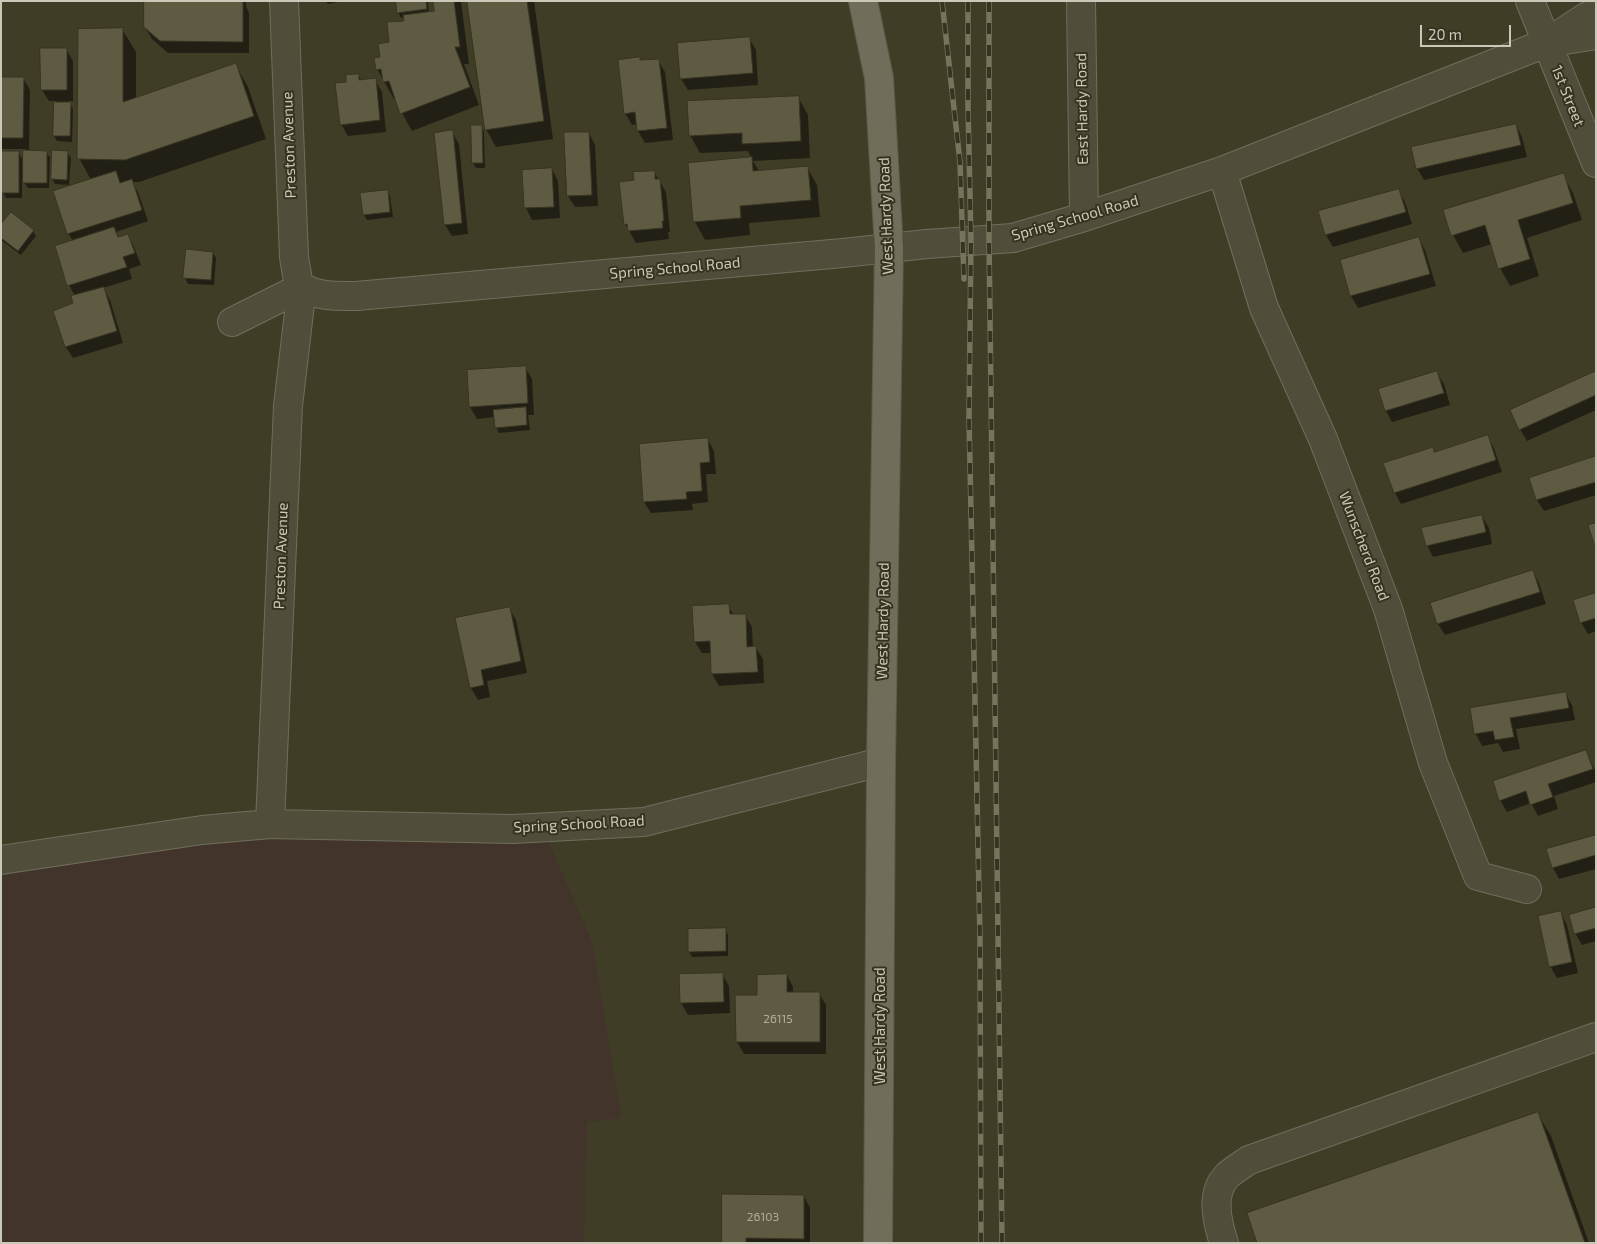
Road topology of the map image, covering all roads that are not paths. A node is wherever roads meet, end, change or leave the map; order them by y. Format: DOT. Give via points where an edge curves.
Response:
graph roads {
  1 [pos="284,1"];
  2 [pos="863,1"];
  3 [pos="1081,1"];
  4 [pos="1530,1"];
  5 [pos="1596,13"];
  6 [pos="1596,35"];
  7 [pos="1546,43"];
  8 [pos="1596,163"];
  9 [pos="1222,171"];
  10 [pos="1084,217"];
  11 [pos="889,248"];
  12 [pos="305,290"];
  13 [pos="232,322"];
  14 [pos="881,762"];
  15 [pos="270,824"];
  16 [pos="1,860"];
  17 [pos="1527,889"];
  18 [pos="1596,1037"];
  19 [pos="878,1243"];
  20 [pos="1224,1243"];
  1 -- 12 [label="street, Preston Avenue" via="294,257 298,281"];
  2 -- 11 [label="main road, West Hardy Road" via="879,78"];
  3 -- 10 [label="street, East Hardy Road"];
  4 -- 7 [label="street, 1st Street"];
  5 -- 7 [label="street, Spring School Road"];
  6 -- 7 [label="street, Spring School Road"];
  7 -- 8 [label="street, 1st Street"];
  7 -- 9 [label="street, Spring School Road"];
  9 -- 10 [label="street, Spring School Road"];
  9 -- 17 [label="street, Wunscherd Road" via="1264,308 1323,439 1388,609 1433,763 1478,876"];
  10 -- 11 [label="street, Spring School Road" via="1013,238"];
  11 -- 12 [label="street, Spring School Road" via="356,296"];
  11 -- 14 [label="main road, West Hardy Road"];
  12 -- 13 [label="street"];
  12 -- 15 [label="street, Preston Avenue" via="288,406"];
  14 -- 15 [label="street, Spring School Road" via="644,822 513,829"];
  14 -- 19 [label="main road, West Hardy Road"];
  15 -- 16 [label="street, Spring School Road" via="202,830"];
  18 -- 20 [label="street" via="1249,1160 1226,1176 1217,1194 1216,1211"];
}
